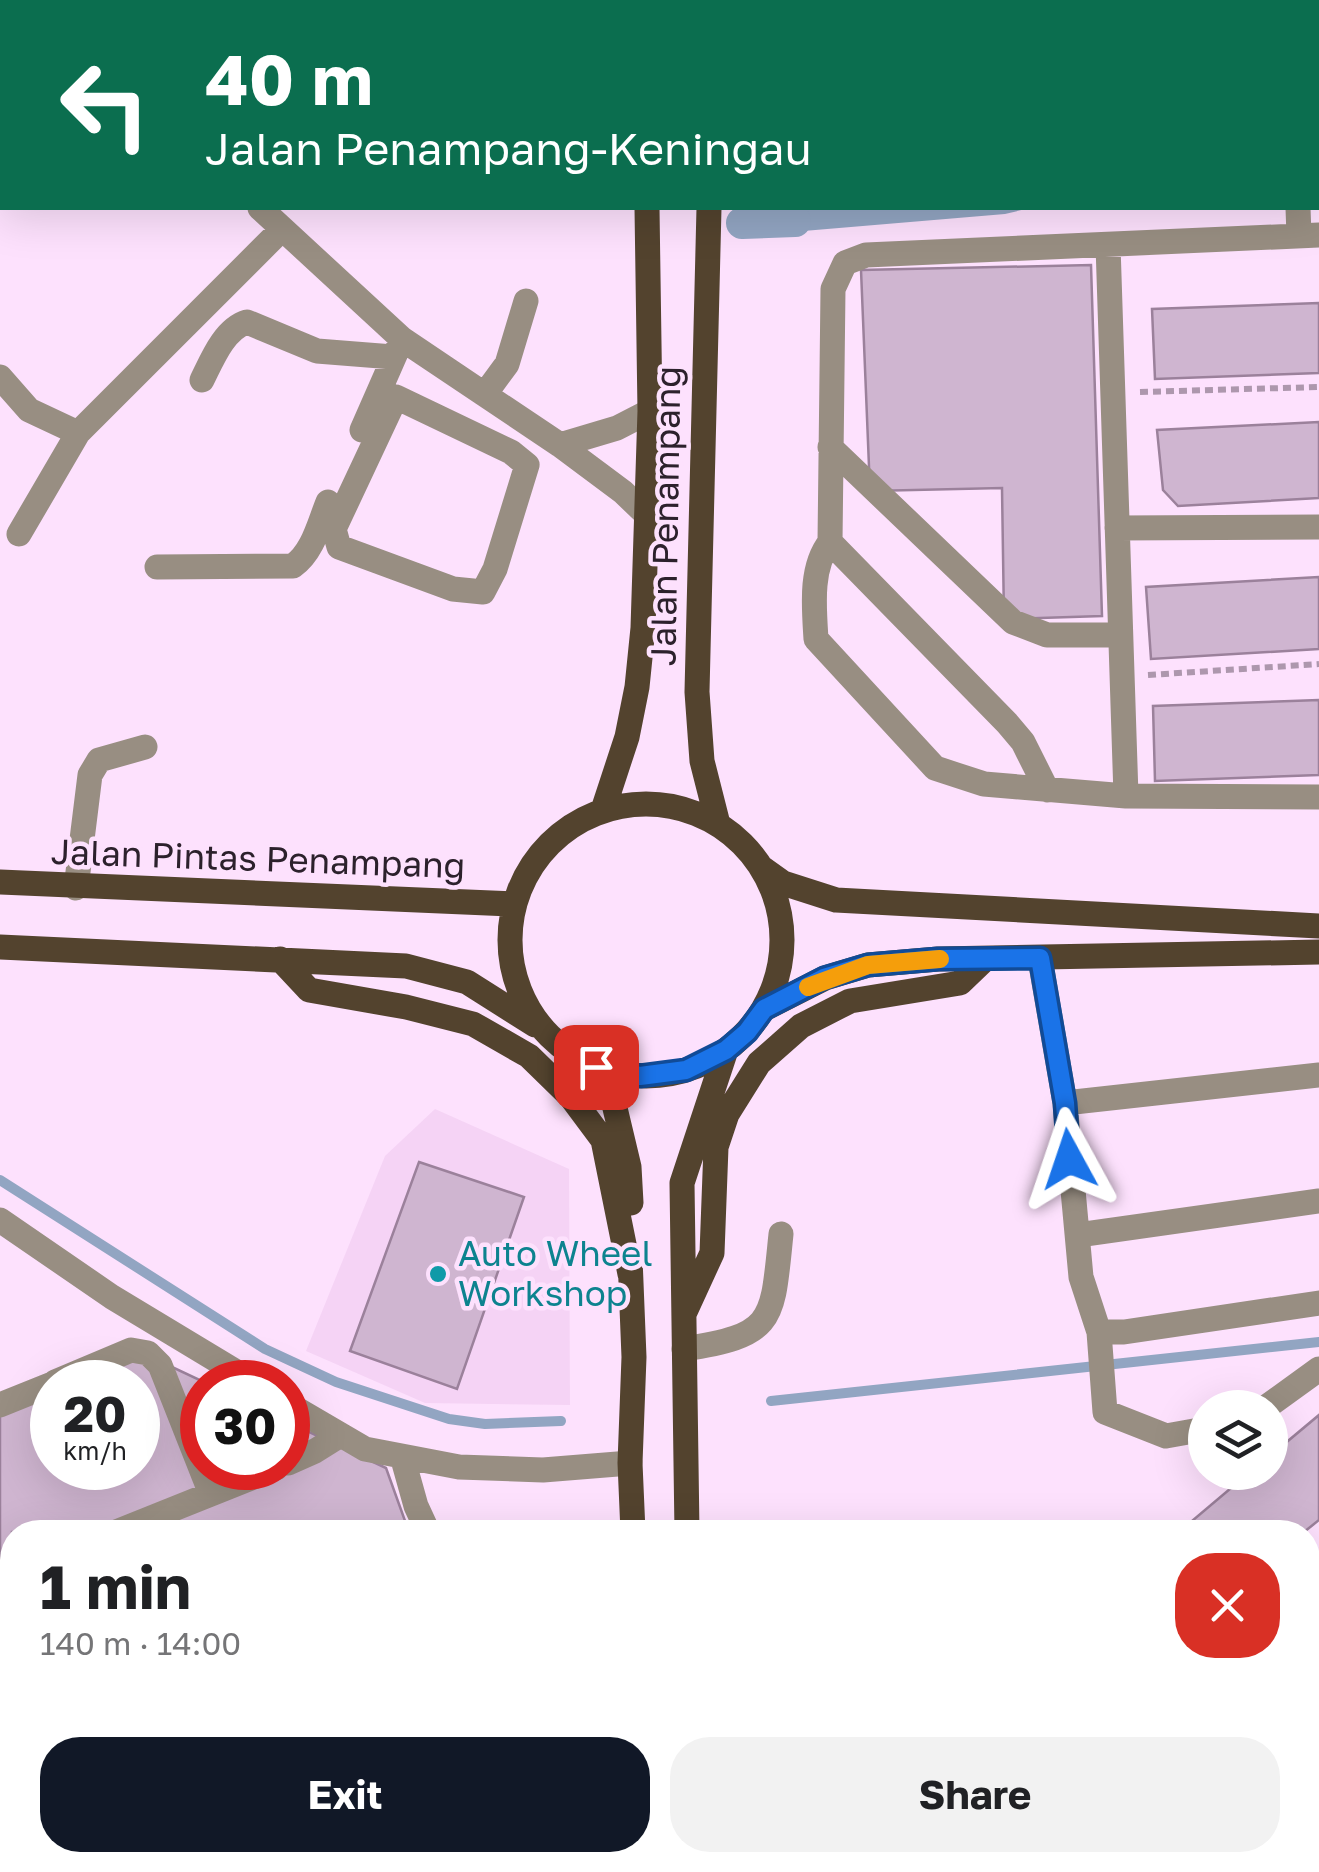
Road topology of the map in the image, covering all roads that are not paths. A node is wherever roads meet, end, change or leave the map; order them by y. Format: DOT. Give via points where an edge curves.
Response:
graph roads {
  1 [pos="262,210"];
  2 [pos="647,210"];
  3 [pos="709,210"];
  4 [pos="1299,210"];
  5 [pos="282,228"];
  6 [pos="1309,236"];
  7 [pos="1108,244"];
  8 [pos="526,301"];
  9 [pos="397,348"];
  10 [pos="0,377"];
  11 [pos="202,380"];
  12 [pos="485,394"];
  13 [pos="650,411"];
  14 [pos="78,433"];
  15 [pos="553,440"];
  16 [pos="830,448"];
  17 [pos="528,465"];
  18 [pos="648,516"];
  19 [pos="1319,526"];
  20 [pos="1117,528"];
  21 [pos="19,534"];
  22 [pos="830,542"];
  23 [pos="157,567"];
  24 [pos="1120,635"];
  25 [pos="145,748"];
  26 [pos="1047,790"];
  27 [pos="1126,796"];
  28 [pos="1319,797"];
  29 [pos="603,810"];
  30 [pos="718,824"];
  31 [pos="762,868"];
  32 [pos="0,882"];
  33 [pos="76,888"];
  34 [pos="513,904"];
  35 [pos="1319,926"];
  36 [pos="0,947"];
  37 [pos="1319,952"];
  38 [pos="1040,958"];
  39 [pos="280,960"];
  40 [pos="984,960"];
  41 [pos="764,1009"];
  42 [pos="550,1036"];
  43 [pos="726,1050"];
  44 [pos="1319,1075"];
  45 [pos="1065,1103"];
  46 [pos="1319,1201"];
  47 [pos="0,1220"];
  48 [pos="781,1234"];
  49 [pos="1078,1235"];
  50 [pos="630,1274"];
  51 [pos="1319,1304"];
  52 [pos="684,1314"];
  53 [pos="1099,1332"];
  54 [pos="684,1349"];
  55 [pos="108,1360"];
  56 [pos="156,1360"];
  57 [pos="216,1360"];
  58 [pos="160,1364"];
  59 [pos="1319,1369"];
  60 [pos="1288,1392"];
  61 [pos="30,1393"];
  62 [pos="0,1406"];
  63 [pos="310,1418"];
  64 [pos="1188,1432"];
  65 [pos="339,1436"];
  66 [pos="310,1454"];
  67 [pos="402,1456"];
  68 [pos="630,1462"];
  69 [pos="221,1490"];
  70 [pos="211,1494"];
  71 [pos="146,1520"];
  72 [pos="422,1520"];
  73 [pos="632,1520"];
  74 [pos="687,1520"];
  1 -- 5 [label="street"];
  2 -- 13 [label="main road, Jalan Penampang"];
  3 -- 30 [label="main road, Jalan Penampang" via="697,692 702,762"];
  4 -- 6 [label="street"];
  5 -- 9 [label="street"];
  5 -- 14 [label="street"];
  6 -- 7 [label="street"];
  7 -- 16 [label="street" via="866,255 845,263 834,288"];
  7 -- 20 [label="street"];
  8 -- 12 [label="street" via="508,364"];
  9 -- 11 [label="street" via="317,351 247,322 236,326"];
  9 -- 12 [label="street"];
  9 -- 23 [label="street" via="299,562 279,568"];
  10 -- 14 [label="street" via="29,410"];
  12 -- 15 [label="street"];
  13 -- 15 [label="street" via="617,428"];
  13 -- 18 [label="main road, Jalan Penampang"];
  14 -- 21 [label="street"];
  15 -- 17 [label="street"];
  15 -- 18 [label="street"];
  16 -- 22 [label="street"];
  16 -- 24 [label="street" via="1013,622 1047,634"];
  17 -- 17 [label="street" via="484,592 454,590 339,547 334,530 396,397"];
  18 -- 29 [label="main road, Jalan Penampang" via="637,687"];
  19 -- 20 [label="street"];
  20 -- 24 [label="street"];
  22 -- 26 [label="street" via="1007,723"];
  22 -- 26 [label="street" via="817,558 816,640 934,768 984,784"];
  24 -- 27 [label="street"];
  25 -- 33 [label="street" via="98,760 90,775"];
  26 -- 27 [label="street"];
  27 -- 28 [label="street"];
  29 -- 30 [label="main road" via="642,804 682,808"];
  29 -- 34 [label="main road" via="563,831 532,863"];
  30 -- 31 [label="main road"];
  31 -- 35 [label="main road" via="784,883 836,900"];
  31 -- 41 [label="main road" via="777,902 782,939 778,976"];
  32 -- 33 [label="main road, Jalan Pintas Penampang"];
  33 -- 34 [label="main road, Jalan Pintas Penampang"];
  34 -- 42 [label="main road" via="509,948 519,992"];
  36 -- 39 [label="main road"];
  37 -- 38 [label="main road"];
  38 -- 40 [label="main road"];
  38 -- 45 [label="street"];
  39 -- 42 [label="main road" via="406,966 466,982"];
  39 -- 50 [label="main road" via="309,990 474,1024 529,1056 603,1140"];
  40 -- 41 [label="main road" via="868,965 824,978"];
  40 -- 52 [label="main road" via="960,982 850,1001 801,1026 759,1063 726,1114 716,1147 712,1253"];
  41 -- 43 [label="main road"];
  42 -- 43 [label="main road" via="596,1067 640,1076 686,1070"];
  42 -- 50 [label="main road" via="614,1104 629,1167"];
  43 -- 52 [label="main road" via="682,1183"];
  44 -- 45 [label="street"];
  45 -- 49 [label="street"];
  46 -- 49 [label="street"];
  47 -- 57 [label="street"];
  48 -- 54 [label="street" via="765,1320 724,1342"];
  49 -- 53 [label="street" via="1081,1276"];
  50 -- 68 [label="main road"];
  51 -- 53 [label="street"];
  52 -- 54 [label="main road"];
  53 -- 64 [label="street" via="1104,1412 1166,1436"];
  54 -- 74 [label="main road"];
  55 -- 56 [label="street" via="132,1350"];
  58 -- 70 [label="street"];
  59 -- 60 [label="street"];
  61 -- 62 [label="street"];
  63 -- 65 [label="street"];
  65 -- 66 [label="street"];
  65 -- 67 [label="street"];
  67 -- 68 [label="street" via="459,1467 543,1470"];
  67 -- 72 [label="street"];
  68 -- 73 [label="main road"];
  69 -- 70 [label="street"];
  70 -- 71 [label="street"];
}
